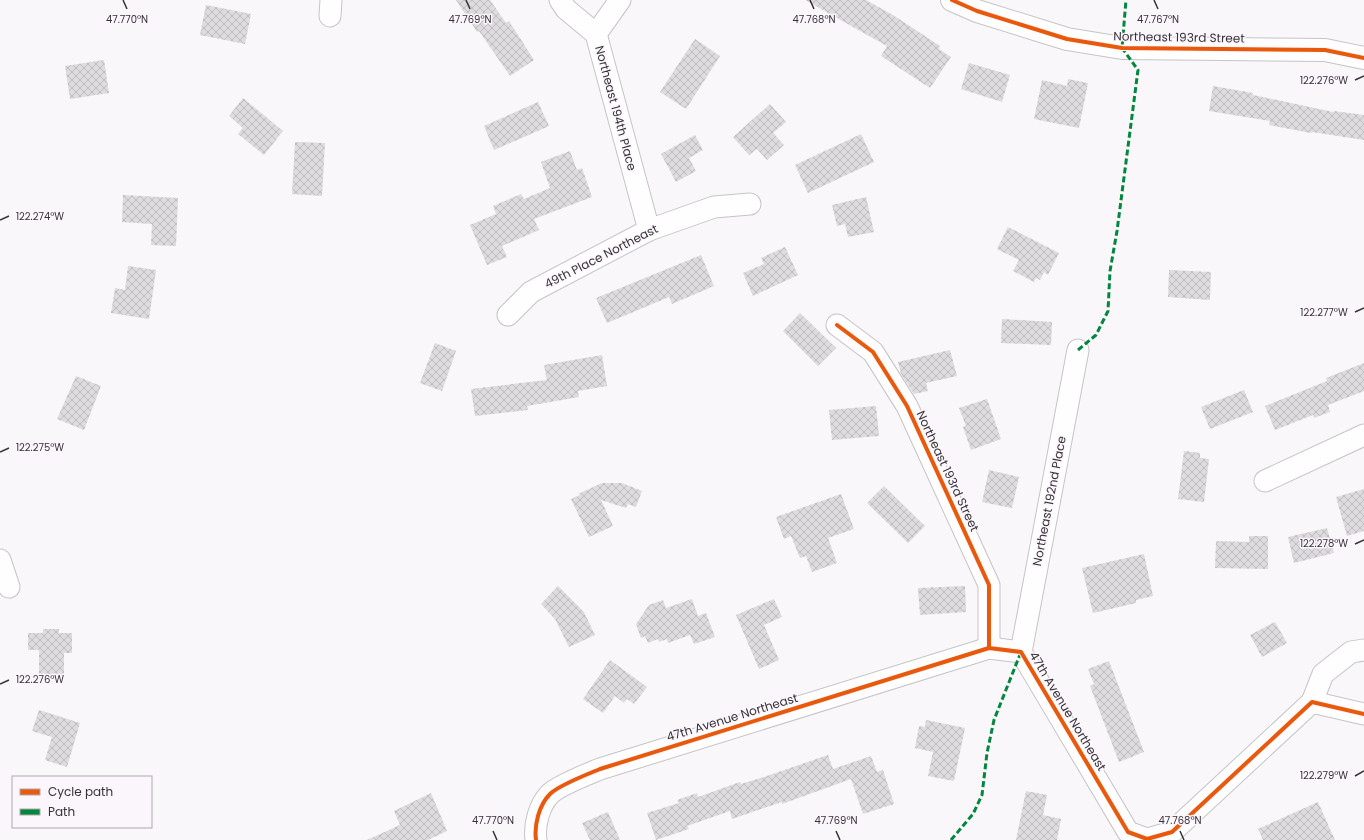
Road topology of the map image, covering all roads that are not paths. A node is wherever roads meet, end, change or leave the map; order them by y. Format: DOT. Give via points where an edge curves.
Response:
graph roads {
  1 [pos="560,0"];
  2 [pos="620,0"];
  3 [pos="952,0"];
  4 [pos="979,5"];
  5 [pos="596,34"];
  6 [pos="1364,58"];
  7 [pos="750,204"];
  8 [pos="649,230"];
  9 [pos="508,315"];
  10 [pos="837,325"];
  11 [pos="1078,350"];
  12 [pos="1364,435"];
  13 [pos="1265,481"];
  14 [pos="0,560"];
  15 [pos="9,587"];
  16 [pos="989,648"];
  17 [pos="1364,650"];
  18 [pos="1021,652"];
  19 [pos="1312,702"];
  20 [pos="1364,714"];
  21 [pos="536,840"];
  1 -- 5 [label="street, Northeast 194th Place" via="566,9"];
  2 -- 5 [label="street"];
  3 -- 4 [label="street, Northeast 193rd Street"];
  4 -- 6 [label="street, Northeast 193rd Street" via="1067,39 1122,48 1325,50"];
  5 -- 8 [label="street, Northeast 194th Place"];
  7 -- 8 [label="street, 49th Place Northeast" via="714,207"];
  8 -- 9 [label="street, 49th Place Northeast" via="531,292"];
  10 -- 16 [label="street, Northeast 193rd Street" via="873,352 907,406 989,585"];
  11 -- 18 [label="street, Northeast 192nd Place"];
  12 -- 13 [label="street"];
  14 -- 15 [label="street"];
  16 -- 18 [label="street, 47th Avenue Northeast"];
  16 -- 21 [label="street, 47th Avenue Northeast" via="600,769 550,794 540,810 534,830"];
  17 -- 19 [label="street" via="1352,652 1323,674"];
  18 -- 19 [label="street, 47th Avenue Northeast" via="1128,832 1147,839 1172,832"];
  19 -- 20 [label="street"];
}
